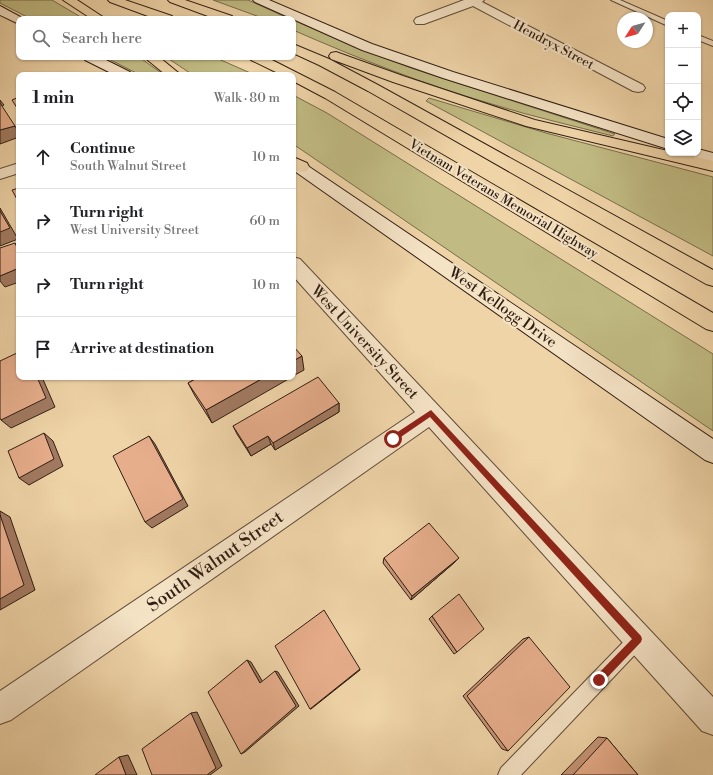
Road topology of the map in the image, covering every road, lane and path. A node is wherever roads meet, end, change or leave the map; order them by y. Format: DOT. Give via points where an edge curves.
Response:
graph roads {
  1 [pos="69,0"];
  2 [pos="114,0"];
  3 [pos="174,0"];
  4 [pos="259,0"];
  5 [pos="614,0"];
  6 [pos="473,1"];
  7 [pos="0,10"];
  8 [pos="95,16"];
  9 [pos="159,16"];
  10 [pos="222,16"];
  11 [pos="296,16"];
  12 [pos="296,16"];
  13 [pos="16,18"];
  14 [pos="420,21"];
  15 [pos="665,23"];
  16 [pos="701,38"];
  17 [pos="296,41"];
  18 [pos="713,44"];
  19 [pos="296,49"];
  20 [pos="96,60"];
  21 [pos="155,60"];
  22 [pos="262,60"];
  23 [pos="119,72"];
  24 [pos="170,72"];
  25 [pos="287,72"];
  26 [pos="296,77"];
  27 [pos="638,88"];
  28 [pos="665,143"];
  29 [pos="701,154"];
  30 [pos="713,158"];
  31 [pos="296,164"];
  32 [pos="713,166"];
  33 [pos="16,169"];
  34 [pos="0,174"];
  35 [pos="296,267"];
  36 [pos="713,280"];
  37 [pos="713,323"];
  38 [pos="431,413"];
  39 [pos="713,452"];
  40 [pos="638,639"];
  41 [pos="0,710"];
  42 [pos="713,720"];
  43 [pos="508,775"];
  1 -- 8 [label="highway"];
  2 -- 9 [label="highway"];
  3 -- 10 [label="highway"];
  4 -- 12 [label="main road"];
  5 -- 15 [label="lane"];
  6 -- 14 [label="main road"];
  6 -- 27 [label="main road, Hendryx Street"];
  7 -- 13 [label="main road"];
  11 -- 28 [label="main road" via="374,50"];
  16 -- 18 [label="lane"];
  17 -- 32 [label="highway" via="398,79 532,123"];
  19 -- 36 [label="highway, Vietnam Veterans Memorial Highway" via="373,88"];
  20 -- 23 [label="main road"];
  21 -- 24 [label="highway"];
  22 -- 25 [label="highway, Vietnam Veterans Memorial Highway"];
  26 -- 37 [label="highway, Vietnam Veterans Memorial Highway"];
  29 -- 30 [label="main road"];
  31 -- 39 [label="main road, West Kellogg Drive"];
  33 -- 34 [label="main road"];
  35 -- 38 [label="main road, West University Street"];
  38 -- 40 [label="main road, West University Street"];
  38 -- 41 [label="main road, South Walnut Street"];
  40 -- 42 [label="main road, West University Street"];
  40 -- 43 [label="lane"];
}
